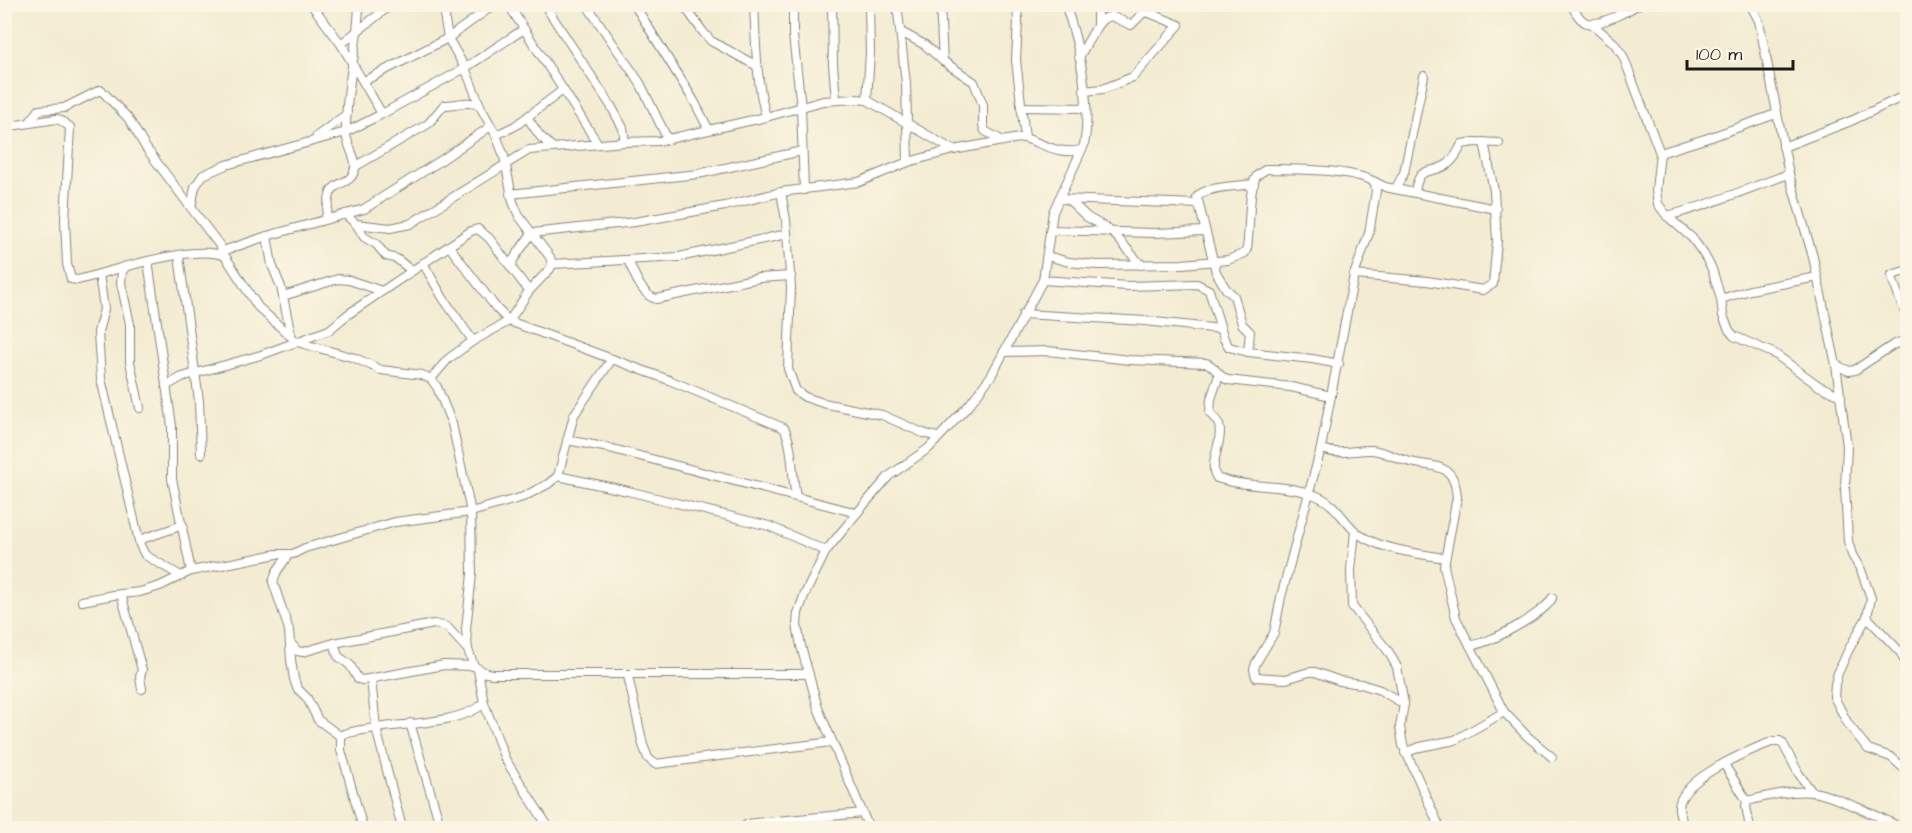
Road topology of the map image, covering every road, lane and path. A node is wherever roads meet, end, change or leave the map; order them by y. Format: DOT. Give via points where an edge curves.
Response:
graph roads {
  1 [pos="312,4"];
  2 [pos="359,4"];
  3 [pos="392,4"];
  4 [pos="446,4"];
  5 [pos="495,4"];
  6 [pos="508,4"];
  7 [pos="544,4"];
  8 [pos="586,4"];
  9 [pos="633,4"];
  10 [pos="683,4"];
  11 [pos="754,4"];
  12 [pos="793,4"];
  13 [pos="832,4"];
  14 [pos="870,4"];
  15 [pos="897,4"];
  16 [pos="940,4"];
  17 [pos="1017,4"];
  18 [pos="1065,4"];
  19 [pos="1097,4"];
  20 [pos="1571,4"];
  21 [pos="1639,4"];
  22 [pos="1750,4"];
  23 [pos="1591,23"];
  24 [pos="1097,26"];
  25 [pos="358,29"];
  26 [pos="524,29"];
  27 [pos="901,32"];
  28 [pos="448,38"];
  29 [pos="341,44"];
  30 [pos="1079,57"];
  31 [pos="943,61"];
  32 [pos="352,62"];
  33 [pos="757,66"];
  34 [pos="465,68"];
  35 [pos="1424,76"];
  36 [pos="364,81"];
  37 [pos="563,90"];
  38 [pos="1084,91"];
  39 [pos="1908,94"];
  40 [pos="836,99"];
  41 [pos="867,100"];
  42 [pos="480,105"];
  43 [pos="801,107"];
  44 [pos="1021,107"];
  45 [pos="1085,108"];
  46 [pos="347,114"];
  47 [pos="382,114"];
  48 [pos="1776,114"];
  49 [pos="527,117"];
  50 [pos="766,117"];
  51 [pos="29,123"];
  52 [pos="907,125"];
  53 [pos="490,126"];
  54 [pos="4,127"];
  55 [pos="709,130"];
  56 [pos="346,132"];
  57 [pos="496,135"];
  58 [pos="1025,138"];
  59 [pos="314,139"];
  60 [pos="668,140"];
  61 [pos="1003,141"];
  62 [pos="626,142"];
  63 [pos="1484,142"];
  64 [pos="1499,142"];
  65 [pos="598,144"];
  66 [pos="552,147"];
  67 [pos="1783,147"];
  68 [pos="953,150"];
  69 [pos="1081,150"];
  70 [pos="802,151"];
  71 [pos="1660,153"];
  72 [pos="908,162"];
  73 [pos="505,164"];
  74 [pos="356,166"];
  75 [pos="1789,174"];
  76 [pos="1375,182"];
  77 [pos="1254,184"];
  78 [pos="1396,188"];
  79 [pos="804,190"];
  80 [pos="1415,191"];
  81 [pos="781,192"];
  82 [pos="510,194"];
  83 [pos="1059,199"];
  84 [pos="1069,200"];
  85 [pos="1198,204"];
  86 [pos="191,208"];
  87 [pos="1496,209"];
  88 [pos="345,214"];
  89 [pos="1667,216"];
  90 [pos="325,219"];
  91 [pos="356,224"];
  92 [pos="1051,230"];
  93 [pos="1205,231"];
  94 [pos="532,232"];
  95 [pos="1111,232"];
  96 [pos="787,234"];
  97 [pos="267,236"];
  98 [pos="449,246"];
  99 [pos="224,254"];
  100 [pos="179,256"];
  101 [pos="1047,256"];
  102 [pos="628,260"];
  103 [pos="148,261"];
  104 [pos="1214,262"];
  105 [pos="423,263"];
  106 [pos="552,264"];
  107 [pos="1141,265"];
  108 [pos="126,266"];
  109 [pos="512,268"];
  110 [pos="1908,270"];
  111 [pos="412,271"];
  112 [pos="99,274"];
  113 [pos="1354,275"];
  114 [pos="790,276"];
  115 [pos="1817,277"];
  116 [pos="1043,280"];
  117 [pos="382,291"];
  118 [pos="530,291"];
  119 [pos="283,296"];
  120 [pos="1721,299"];
  121 [pos="1023,314"];
  122 [pos="1908,320"];
  123 [pos="509,321"];
  124 [pos="1221,329"];
  125 [pos="294,338"];
  126 [pos="1908,339"];
  127 [pos="473,341"];
  128 [pos="1004,352"];
  129 [pos="1248,352"];
  130 [pos="612,359"];
  131 [pos="1338,364"];
  132 [pos="1836,365"];
  133 [pos="194,374"];
  134 [pos="1219,375"];
  135 [pos="430,379"];
  136 [pos="166,386"];
  137 [pos="1332,396"];
  138 [pos="1841,396"];
  139 [pos="140,408"];
  140 [pos="937,437"];
  141 [pos="567,440"];
  142 [pos="1322,448"];
  143 [pos="201,454"];
  144 [pos="558,476"];
  145 [pos="1310,493"];
  146 [pos="796,497"];
  147 [pos="471,512"];
  148 [pos="857,513"];
  149 [pos="183,525"];
  150 [pos="1355,531"];
  151 [pos="139,540"];
  152 [pos="826,551"];
  153 [pos="289,554"];
  154 [pos="1445,558"];
  155 [pos="191,571"];
  156 [pos="181,576"];
  157 [pos="122,594"];
  158 [pos="1552,598"];
  159 [pos="82,601"];
  160 [pos="1867,617"];
  161 [pos="290,641"];
  162 [pos="334,643"];
  163 [pos="1470,645"];
  164 [pos="468,650"];
  165 [pos="476,668"];
  166 [pos="1908,668"];
  167 [pos="1908,673"];
  168 [pos="809,674"];
  169 [pos="628,675"];
  170 [pos="371,679"];
  171 [pos="1908,685"];
  172 [pos="142,689"];
  173 [pos="484,703"];
  174 [pos="1404,704"];
  175 [pos="1504,711"];
  176 [pos="410,723"];
  177 [pos="376,728"];
  178 [pos="340,736"];
  179 [pos="832,742"];
  180 [pos="1405,753"];
  181 [pos="1552,757"];
  182 [pos="1724,764"];
  183 [pos="1908,772"];
  184 [pos="1812,792"];
  185 [pos="1747,801"];
  186 [pos="863,813"];
  187 [pos="363,828"];
  188 [pos="402,828"];
  189 [pos="441,828"];
  190 [pos="549,828"];
  191 [pos="742,828"];
  192 [pos="869,828"];
  193 [pos="1440,828"];
  194 [pos="1685,828"];
  195 [pos="1750,828"];
  196 [pos="1900,828"];
  1 -- 29 [label="street"];
  2 -- 25 [label="street"];
  3 -- 25 [label="street"];
  4 -- 28 [label="street"];
  5 -- 28 [label="street"];
  6 -- 26 [label="street"];
  7 -- 62 [label="street" via="611,106"];
  8 -- 60 [label="street" via="640,83"];
  9 -- 55 [label="street"];
  10 -- 33 [label="street" via="711,40"];
  11 -- 33 [label="street"];
  12 -- 43 [label="street"];
  13 -- 40 [label="street"];
  14 -- 41 [label="street"];
  15 -- 27 [label="street"];
  16 -- 31 [label="street"];
  17 -- 44 [label="street" via="1016,60"];
  18 -- 30 [label="street"];
  19 -- 24 [label="street"];
  20 -- 23 [label="street" via="1578,16"];
  21 -- 23 [label="street"];
  22 -- 48 [label="street" via="1759,21"];
  23 -- 71 [label="street" via="1623,56"];
  24 -- 30 [label="street"];
  24 -- 38 [label="street" via="1111,16 1131,25 1147,12 1179,25 1133,78"];
  25 -- 29 [label="street"];
  25 -- 32 [label="street"];
  26 -- 34 [label="street"];
  26 -- 37 [label="street"];
  27 -- 31 [label="street"];
  27 -- 52 [label="street"];
  28 -- 34 [label="street"];
  28 -- 36 [label="street"];
  29 -- 32 [label="street"];
  30 -- 38 [label="street"];
  31 -- 61 [label="street" via="974,82 981,98 985,131"];
  32 -- 36 [label="street"];
  32 -- 46 [label="street"];
  33 -- 50 [label="street"];
  34 -- 42 [label="street"];
  34 -- 47 [label="street"];
  35 -- 78 [label="street" via="1404,173"];
  36 -- 47 [label="street"];
  37 -- 49 [label="street"];
  37 -- 65 [label="street"];
  38 -- 45 [label="street"];
  39 -- 67 [label="street"];
  40 -- 41 [label="street"];
  40 -- 43 [label="street"];
  41 -- 52 [label="street"];
  42 -- 53 [label="street"];
  42 -- 74 [label="street" via="444,105 428,124"];
  43 -- 50 [label="street"];
  43 -- 70 [label="street"];
  44 -- 45 [label="street"];
  44 -- 58 [label="street"];
  45 -- 69 [label="street" via="1086,136"];
  46 -- 56 [label="street"];
  46 -- 59 [label="street"];
  47 -- 56 [label="street"];
  48 -- 67 [label="street"];
  48 -- 71 [label="street"];
  49 -- 57 [label="street"];
  49 -- 66 [label="street"];
  50 -- 55 [label="street"];
  51 -- 54 [label="street"];
  51 -- 86 [label="street" via="39,111 64,108 99,90 128,118"];
  51 -- 112 [label="street" via="56,119 70,127 65,220 69,276 75,280"];
  52 -- 68 [label="street"];
  52 -- 72 [label="street"];
  53 -- 57 [label="street"];
  53 -- 88 [label="street" via="364,208"];
  55 -- 60 [label="street"];
  56 -- 59 [label="street"];
  56 -- 74 [label="street"];
  57 -- 73 [label="street"];
  58 -- 61 [label="street"];
  58 -- 69 [label="street" via="1061,152"];
  59 -- 86 [label="street" via="203,175 195,187"];
  60 -- 62 [label="street"];
  61 -- 68 [label="street"];
  62 -- 65 [label="street"];
  63 -- 64 [label="street"];
  63 -- 80 [label="street" via="1462,144 1445,166 1423,171"];
  63 -- 87 [label="street"];
  65 -- 66 [label="street"];
  66 -- 73 [label="street" via="529,150"];
  67 -- 75 [label="street"];
  68 -- 72 [label="street"];
  69 -- 83 [label="street"];
  70 -- 79 [label="street"];
  70 -- 82 [label="street" via="698,174"];
  71 -- 89 [label="street" via="1656,197"];
  72 -- 79 [label="street" via="859,182"];
  73 -- 82 [label="street"];
  73 -- 91 [label="street" via="410,224 390,228"];
  74 -- 90 [label="street" via="350,180 331,193"];
  75 -- 89 [label="street"];
  75 -- 115 [label="street"];
  76 -- 77 [label="street" via="1308,170 1268,169 1258,174"];
  76 -- 78 [label="street"];
  76 -- 113 [label="street" via="1369,233"];
  77 -- 85 [label="street" via="1201,192"];
  77 -- 104 [label="street" via="1245,253"];
  78 -- 80 [label="street"];
  79 -- 81 [label="street"];
  80 -- 87 [label="street"];
  81 -- 94 [label="street" via="635,222"];
  81 -- 96 [label="street"];
  82 -- 94 [label="street" via="519,216"];
  83 -- 84 [label="street"];
  83 -- 92 [label="street"];
  84 -- 85 [label="street"];
  84 -- 95 [label="street"];
  85 -- 93 [label="street"];
  86 -- 99 [label="street"];
  87 -- 113 [label="street" via="1495,272 1489,288"];
  88 -- 90 [label="street"];
  88 -- 91 [label="street"];
  89 -- 120 [label="street" via="1703,252"];
  90 -- 97 [label="street"];
  91 -- 111 [label="street" via="364,237 384,254"];
  92 -- 95 [label="street"];
  92 -- 101 [label="street"];
  93 -- 95 [label="street"];
  93 -- 104 [label="street"];
  94 -- 106 [label="street"];
  94 -- 109 [label="street" via="513,260"];
  95 -- 107 [label="street"];
  96 -- 102 [label="street" via="679,257"];
  96 -- 114 [label="street"];
  97 -- 99 [label="street"];
  97 -- 119 [label="street"];
  98 -- 105 [label="street"];
  98 -- 109 [label="street" via="478,229"];
  98 -- 123 [label="street"];
  99 -- 100 [label="street"];
  99 -- 125 [label="street" via="258,307"];
  100 -- 103 [label="street"];
  100 -- 133 [label="street"];
  101 -- 107 [label="street" via="1084,264"];
  101 -- 116 [label="street"];
  102 -- 106 [label="street"];
  102 -- 114 [label="street" via="637,281 648,296 656,299 759,278"];
  103 -- 108 [label="street"];
  103 -- 136 [label="street"];
  104 -- 107 [label="street"];
  104 -- 129 [label="street" via="1220,281 1234,296 1242,324 1250,332"];
  105 -- 111 [label="street"];
  105 -- 127 [label="street"];
  106 -- 118 [label="street"];
  108 -- 112 [label="street"];
  108 -- 139 [label="street" via="121,284"];
  109 -- 118 [label="street"];
  110 -- 122 [label="street" via="1892,275"];
  111 -- 117 [label="street"];
  112 -- 151 [label="street" via="104,309 98,332 101,379"];
  113 -- 131 [label="street"];
  114 -- 140 [label="street" via="788,369 796,391 823,403 882,415"];
  115 -- 120 [label="street"];
  115 -- 132 [label="street"];
  116 -- 121 [label="street"];
  116 -- 124 [label="street" via="1128,286 1197,284 1209,290"];
  117 -- 119 [label="street" via="338,279"];
  117 -- 125 [label="street" via="335,326"];
  118 -- 123 [label="street"];
  119 -- 125 [label="street"];
  120 -- 138 [label="street" via="1723,316 1734,336 1775,354 1818,386"];
  121 -- 124 [label="street"];
  121 -- 128 [label="street"];
  123 -- 127 [label="street"];
  123 -- 130 [label="street"];
  124 -- 129 [label="street" via="1229,347"];
  125 -- 133 [label="street" via="261,355"];
  125 -- 135 [label="street" via="381,370"];
  126 -- 132 [label="street" via="1855,370"];
  127 -- 135 [label="street" via="448,359"];
  128 -- 134 [label="street" via="1048,351 1206,363"];
  128 -- 140 [label="street" via="981,390"];
  129 -- 131 [label="street"];
  130 -- 141 [label="street" via="574,415"];
  130 -- 146 [label="street" via="784,428"];
  131 -- 137 [label="street"];
  132 -- 138 [label="street"];
  133 -- 136 [label="street"];
  133 -- 143 [label="street"];
  134 -- 137 [label="street" via="1228,380"];
  134 -- 145 [label="street" via="1210,413 1219,427 1214,474 1217,478"];
  135 -- 147 [label="street" via="452,424"];
  136 -- 149 [label="street" via="174,442 172,479"];
  137 -- 142 [label="street"];
  138 -- 160 [label="street" via="1847,446 1848,541 1871,598"];
  140 -- 148 [label="street" via="922,454 889,476"];
  141 -- 144 [label="street"];
  141 -- 146 [label="street"];
  142 -- 145 [label="street"];
  142 -- 154 [label="street" via="1335,453 1373,450 1435,465 1447,472 1455,483 1457,497"];
  144 -- 147 [label="street" via="523,497"];
  144 -- 152 [label="street" via="769,526"];
  145 -- 150 [label="street" via="1339,511"];
  145 -- 174 [label="street" via="1274,633 1256,663 1256,677 1286,679 1315,672 1380,690"];
  146 -- 148 [label="street"];
  147 -- 153 [label="street" via="395,522"];
  147 -- 164 [label="street"];
  148 -- 152 [label="street"];
  149 -- 151 [label="street"];
  149 -- 155 [label="street"];
  150 -- 154 [label="street" via="1393,548"];
  150 -- 174 [label="street" via="1352,606 1391,656"];
  151 -- 156 [label="street" via="145,555"];
  152 -- 168 [label="street" via="797,619"];
  153 -- 155 [label="street"];
  153 -- 161 [label="street" via="273,582"];
  154 -- 163 [label="street" via="1452,606"];
  155 -- 156 [label="street"];
  156 -- 157 [label="street" via="160,586"];
  157 -- 159 [label="street"];
  157 -- 172 [label="street" via="142,670"];
  158 -- 163 [label="street" via="1548,606 1508,631 1479,645"];
  160 -- 166 [label="street" via="1901,653"];
  160 -- 183 [label="street" via="1838,674 1834,697 1848,724 1868,749 1891,757"];
  161 -- 162 [label="street" via="299,652"];
  161 -- 178 [label="street" via="297,686 318,720"];
  162 -- 164 [label="street" via="434,624 447,627"];
  162 -- 170 [label="street" via="338,656 350,665 358,679"];
  163 -- 175 [label="street"];
  164 -- 165 [label="street"];
  165 -- 169 [label="street" via="494,674"];
  165 -- 170 [label="street" via="444,664"];
  165 -- 173 [label="street"];
  167 -- 171 [label="street"];
  168 -- 169 [label="street"];
  168 -- 179 [label="street"];
  169 -- 179 [label="street" via="643,745 655,764"];
  170 -- 177 [label="street"];
  173 -- 176 [label="street" via="471,712"];
  173 -- 190 [label="street" via="505,759"];
  174 -- 180 [label="street" via="1400,727"];
  175 -- 180 [label="street" via="1455,740"];
  175 -- 181 [label="street"];
  176 -- 177 [label="street"];
  176 -- 189 [label="street"];
  177 -- 178 [label="street"];
  177 -- 188 [label="street"];
  178 -- 187 [label="street"];
  179 -- 186 [label="street"];
  180 -- 193 [label="street"];
  182 -- 184 [label="street" via="1757,747 1780,741"];
  182 -- 185 [label="street"];
  182 -- 194 [label="street" via="1700,778 1683,796 1679,812"];
  184 -- 185 [label="street"];
  184 -- 196 [label="street"];
  185 -- 195 [label="street"];
  186 -- 191 [label="street" via="755,822"];
  186 -- 192 [label="street"];
}
